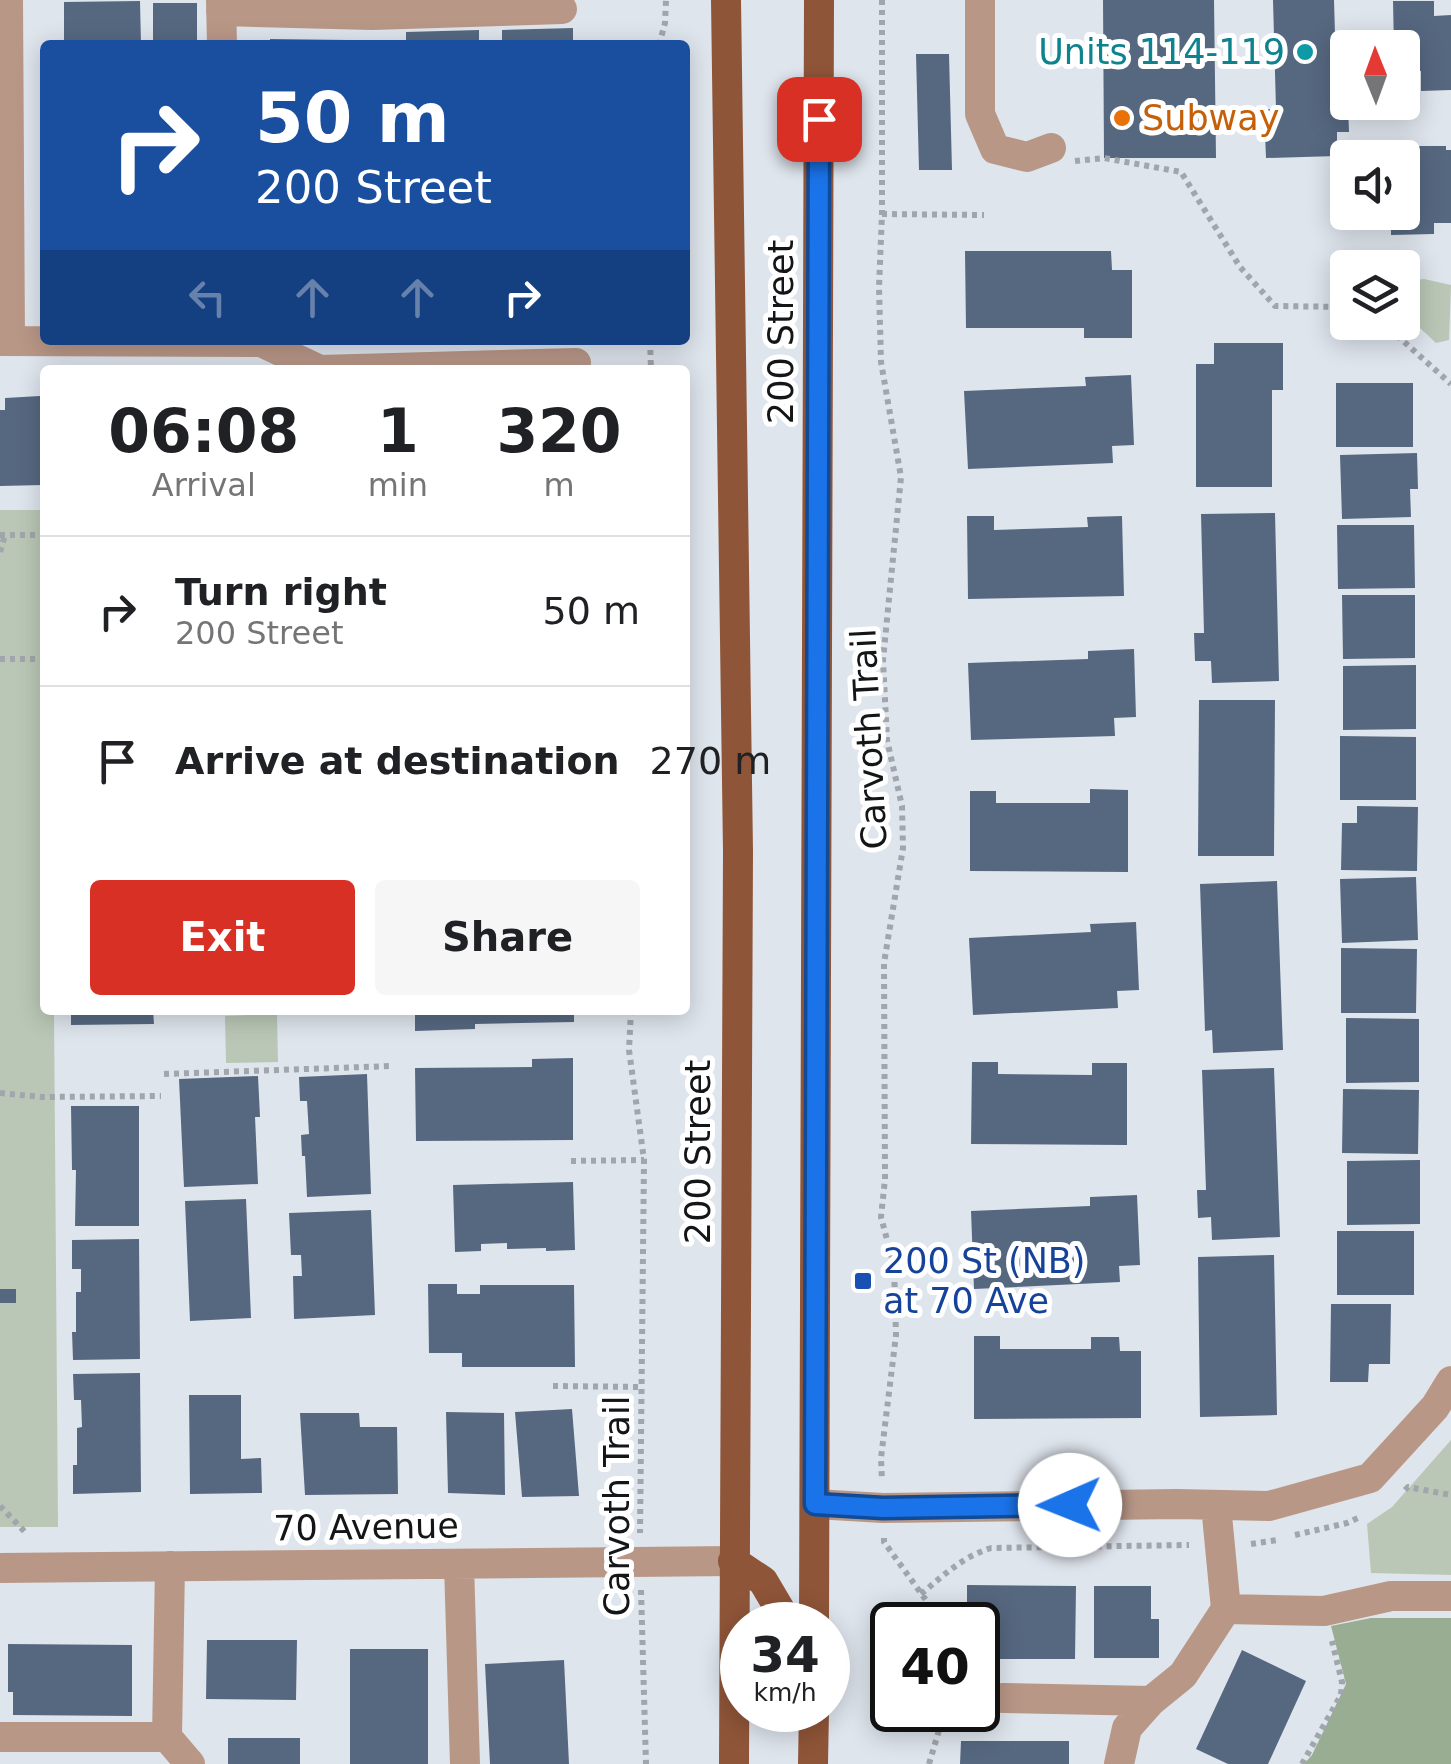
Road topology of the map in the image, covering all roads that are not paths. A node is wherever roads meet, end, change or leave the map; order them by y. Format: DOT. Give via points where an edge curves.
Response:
graph roads {
  1 [pos="8,0"];
  2 [pos="726,0"];
  3 [pos="820,0"];
  4 [pos="980,0"];
  5 [pos="221,6"];
  6 [pos="562,9"];
  7 [pos="372,30"];
  8 [pos="222,40"];
  9 [pos="1051,148"];
  10 [pos="5,342"];
  11 [pos="40,342"];
  12 [pos="267,345"];
  13 [pos="386,354"];
  14 [pos="576,362"];
  15 [pos="309,365"];
  16 [pos="341,365"];
  17 [pos="1451,1380"];
  18 [pos="815,1504"];
  19 [pos="1216,1505"];
  20 [pos="733,1561"];
  21 [pos="459,1564"];
  22 [pos="170,1566"];
  23 [pos="0,1568"];
  24 [pos="1451,1596"];
  25 [pos="776,1602"];
  26 [pos="814,1602"];
  27 [pos="1226,1609"];
  28 [pos="1004,1698"];
  29 [pos="1151,1701"];
  30 [pos="814,1732"];
  31 [pos="0,1737"];
  32 [pos="167,1737"];
  33 [pos="190,1764"];
  34 [pos="466,1764"];
  35 [pos="734,1764"];
  36 [pos="813,1764"];
  37 [pos="1119,1764"];
  1 -- 10 [label="street"];
  2 -- 20 [label="main road, 200 Street" via="738,852"];
  3 -- 18 [label="main road, 200 Street"];
  4 -- 9 [label="street" via="980,114 995,149 1026,158"];
  5 -- 7 [label="street"];
  5 -- 8 [label="street"];
  6 -- 7 [label="street"];
  10 -- 11 [label="street"];
  12 -- 15 [label="street"];
  13 -- 14 [label="street"];
  13 -- 16 [label="street"];
  17 -- 19 [label="street" via="1370,1478 1269,1506"];
  18 -- 19 [label="street"];
  18 -- 26 [label="main road, 200 Street"];
  19 -- 27 [label="street"];
  20 -- 21 [label="street, 70 Avenue"];
  20 -- 25 [label="main road" via="763,1581"];
  20 -- 35 [label="main road, 200 Street"];
  21 -- 22 [label="street, 70 Avenue"];
  21 -- 34 [label="street"];
  22 -- 23 [label="street, 70 Avenue"];
  22 -- 32 [label="street"];
  24 -- 27 [label="street" via="1391,1596 1324,1610"];
  27 -- 29 [label="street" via="1183,1676"];
  28 -- 29 [label="street"];
  29 -- 37 [label="street" via="1127,1728"];
  30 -- 36 [label="main road"];
  31 -- 32 [label="street"];
  32 -- 33 [label="street"];
}
